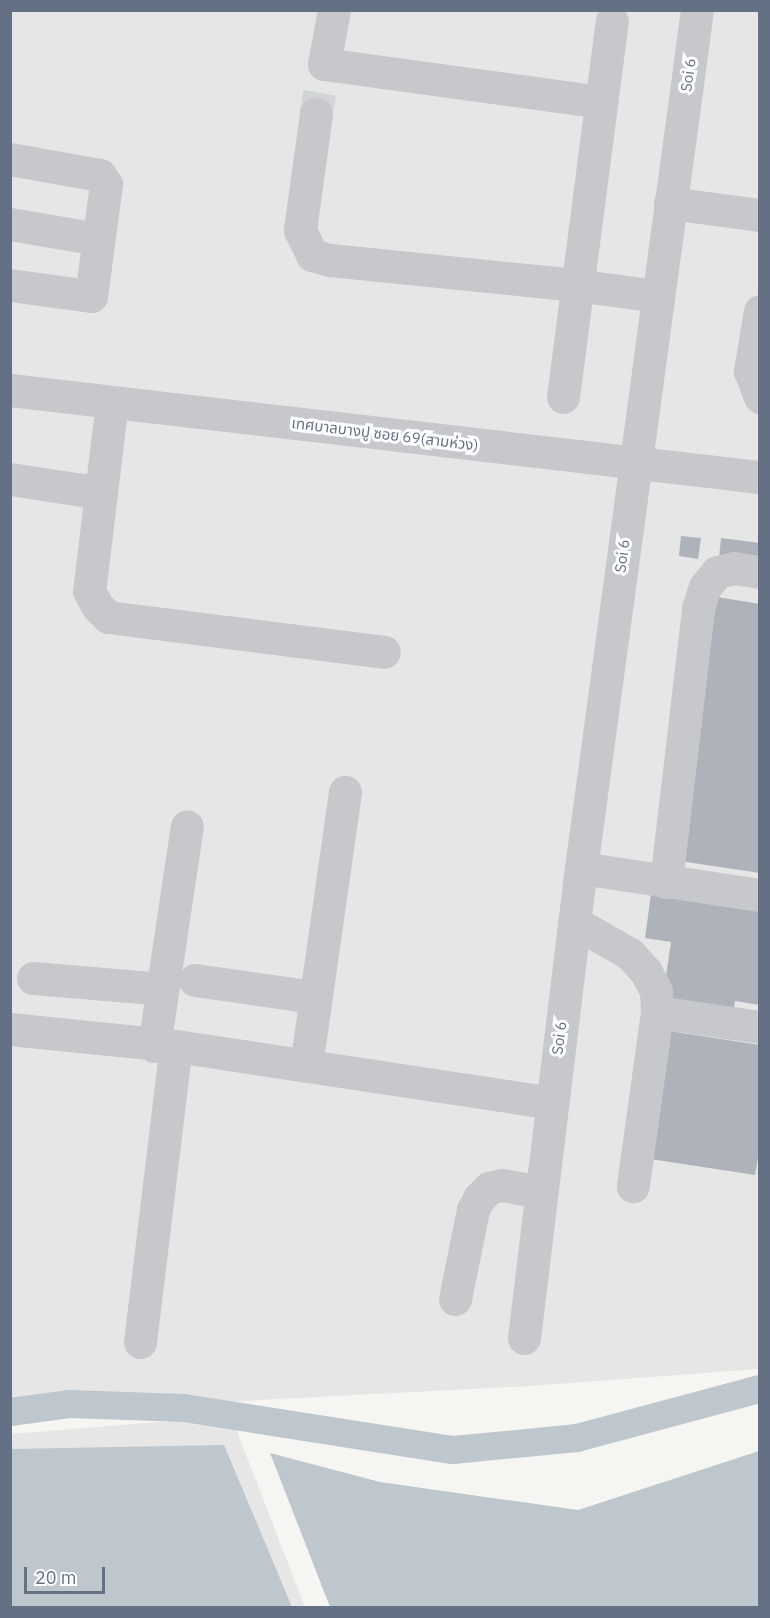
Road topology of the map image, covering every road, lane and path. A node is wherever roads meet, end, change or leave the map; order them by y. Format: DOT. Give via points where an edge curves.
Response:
graph roads {
  1 [pos="334,10"];
  2 [pos="697,10"];
  3 [pos="612,21"];
  4 [pos="320,90"];
  5 [pos="601,102"];
  6 [pos="10,159"];
  7 [pos="670,203"];
  8 [pos="759,215"];
  9 [pos="10,224"];
  10 [pos="98,239"];
  11 [pos="10,285"];
  12 [pos="576,285"];
  13 [pos="657,296"];
  14 [pos="759,311"];
  15 [pos="10,390"];
  16 [pos="563,397"];
  17 [pos="759,397"];
  18 [pos="112,402"];
  19 [pos="634,463"];
  20 [pos="759,477"];
  21 [pos="10,479"];
  22 [pos="100,493"];
  23 [pos="759,572"];
  24 [pos="384,652"];
  25 [pos="345,792"];
  26 [pos="187,826"];
  27 [pos="581,868"];
  28 [pos="666,882"];
  29 [pos="759,895"];
  30 [pos="574,922"];
  31 [pos="33,978"];
  32 [pos="195,980"];
  33 [pos="163,989"];
  34 [pos="315,997"];
  35 [pos="657,1012"];
  36 [pos="759,1027"];
  37 [pos="10,1029"];
  38 [pos="165,1046"];
  39 [pos="306,1066"];
  40 [pos="551,1103"];
  41 [pos="633,1186"];
  42 [pos="541,1192"];
  43 [pos="455,1299"];
  44 [pos="524,1338"];
  45 [pos="140,1342"];
  1 -- 4 [label="street"];
  2 -- 7 [label="street, Soi 6"];
  3 -- 5 [label="street"];
  4 -- 5 [label="street"];
  4 -- 12 [label="street" via="300,230 312,255"];
  5 -- 12 [label="street"];
  6 -- 10 [label="street" via="100,174 106,184"];
  7 -- 8 [label="street"];
  7 -- 13 [label="street, Soi 6"];
  9 -- 10 [label="street"];
  10 -- 11 [label="street" via="91,296"];
  12 -- 13 [label="street"];
  12 -- 16 [label="street"];
  13 -- 19 [label="street, Soi 6"];
  14 -- 17 [label="street" via="750,371"];
  15 -- 18 [label="street, เทศบาลบางปู ซอย 69(สามห่วง)"];
  18 -- 19 [label="street, เทศบาลบางปู ซอย 69(สามห่วง)"];
  18 -- 22 [label="street"];
  19 -- 20 [label="street, เทศบาลบางปู ซอย 69(สามห่วง)"];
  19 -- 27 [label="street, Soi 6"];
  21 -- 22 [label="street"];
  22 -- 24 [label="street" via="89,591 108,617"];
  23 -- 28 [label="street" via="734,568 717,572 705,587 698,608"];
  25 -- 34 [label="street"];
  26 -- 33 [label="street"];
  27 -- 28 [label="street"];
  27 -- 30 [label="street, Soi 6"];
  28 -- 29 [label="street"];
  30 -- 35 [label="street" via="630,954 656,991"];
  30 -- 40 [label="street, Soi 6"];
  31 -- 33 [label="street"];
  32 -- 34 [label="street"];
  33 -- 38 [label="street"];
  34 -- 39 [label="street"];
  35 -- 36 [label="street"];
  35 -- 41 [label="street"];
  37 -- 38 [label="street"];
  38 -- 39 [label="street"];
  38 -- 45 [label="street"];
  39 -- 40 [label="street"];
  40 -- 42 [label="street, Soi 6"];
  42 -- 43 [label="street" via="502,1185 489,1188 479,1198 473,1210"];
  42 -- 44 [label="street, Soi 6"];
}
